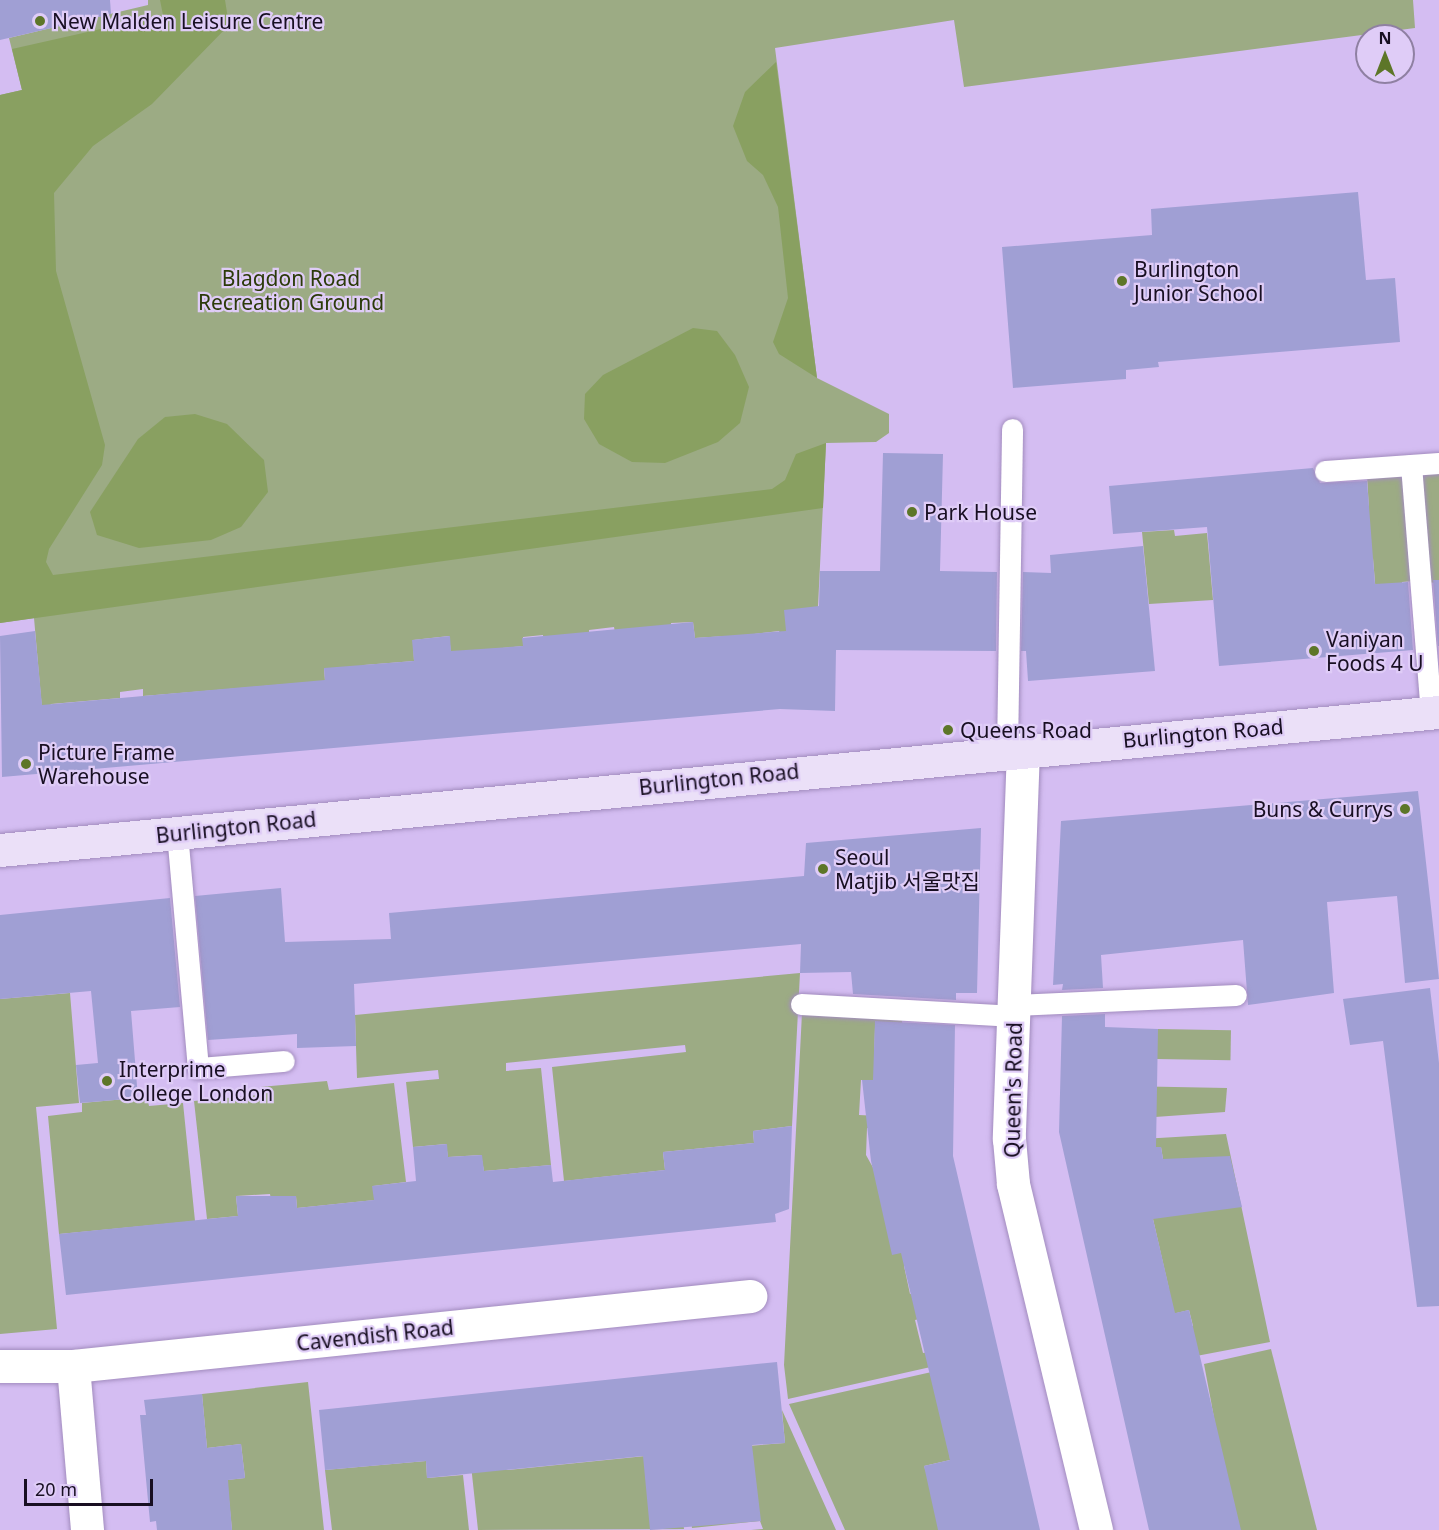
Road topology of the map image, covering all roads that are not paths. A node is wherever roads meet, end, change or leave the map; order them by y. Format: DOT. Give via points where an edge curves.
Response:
graph roads {
  1 [pos="1012,429"];
  2 [pos="1439,463"];
  3 [pos="1411,465"];
  4 [pos="1325,471"];
  5 [pos="1435,713"];
  6 [pos="1015,750"];
  7 [pos="177,833"];
  8 [pos="0,840"];
  9 [pos="0,850"];
  10 [pos="1236,995"];
  11 [pos="801,1004"];
  12 [pos="1015,1011"];
  13 [pos="284,1061"];
  14 [pos="750,1296"];
  15 [pos="0,1366"];
  16 [pos="73,1366"];
  17 [pos="87,1530"];
  18 [pos="1096,1530"];
  1 -- 6 [label="lane"];
  2 -- 3 [label="lane"];
  3 -- 4 [label="lane"];
  3 -- 5 [label="lane"];
  5 -- 6 [label="main road, Burlington Road"];
  6 -- 7 [label="main road, Burlington Road"];
  6 -- 12 [label="street, Queen's Road"];
  7 -- 9 [label="main road, Burlington Road"];
  7 -- 13 [label="lane" via="198,1068"];
  8 -- 9 [label="lane"];
  10 -- 12 [label="lane"];
  11 -- 12 [label="lane"];
  12 -- 18 [label="street, Queen's Road" via="1009,1139 1013,1184"];
  14 -- 16 [label="street, Cavendish Road"];
  15 -- 16 [label="street, Cavendish Road"];
  16 -- 17 [label="street"];
}
